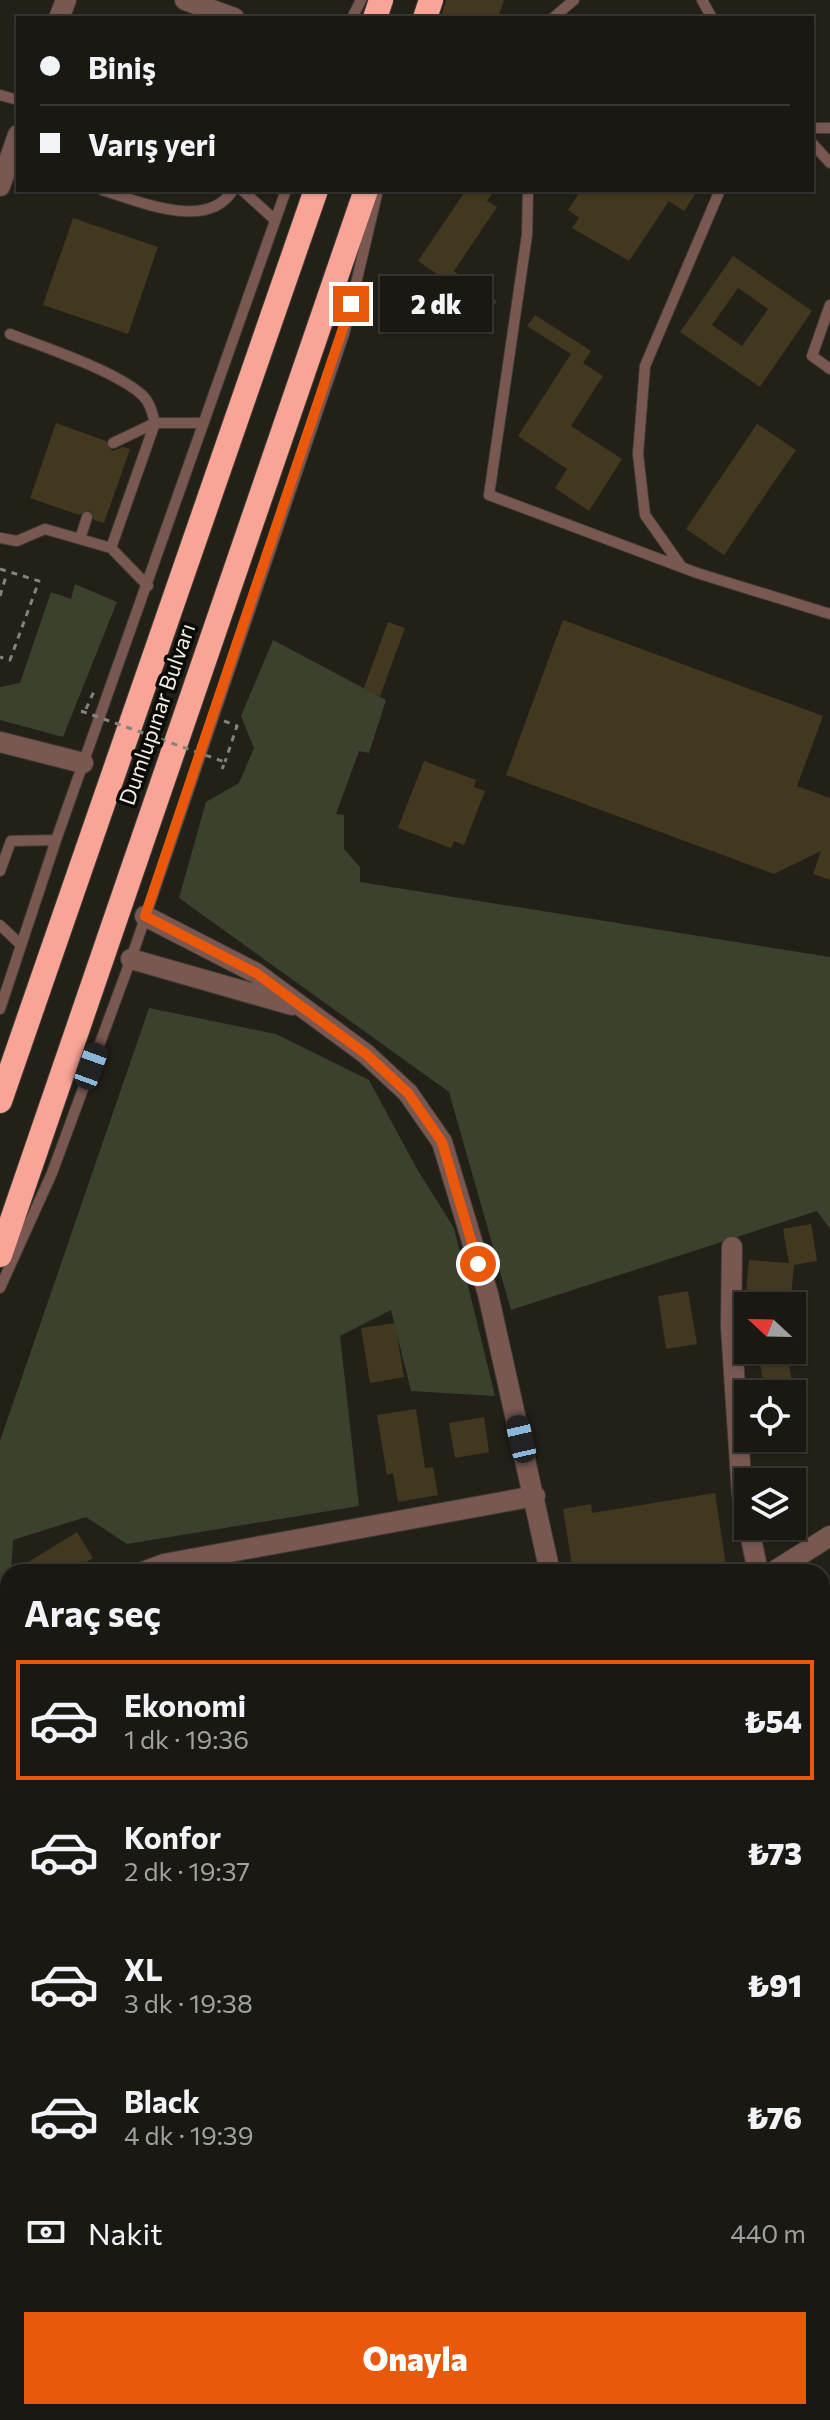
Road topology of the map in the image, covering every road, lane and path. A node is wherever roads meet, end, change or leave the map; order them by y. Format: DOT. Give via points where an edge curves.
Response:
graph roads {
  1 [pos="185,0"];
  2 [pos="574,0"];
  3 [pos="229,16"];
  4 [pos="555,16"];
  5 [pos="16,141"];
  6 [pos="814,145"];
  7 [pos="830,163"];
  8 [pos="0,186"];
  9 [pos="110,192"];
  10 [pos="232,192"];
  11 [pos="244,192"];
  12 [pos="285,192"];
  13 [pos="315,192"];
  14 [pos="365,192"];
  15 [pos="378,192"];
  16 [pos="528,192"];
  17 [pos="719,192"];
  18 [pos="275,220"];
  19 [pos="830,305"];
  20 [pos="10,334"];
  21 [pos="830,369"];
  22 [pos="155,423"];
  23 [pos="203,423"];
  24 [pos="113,443"];
  25 [pos="87,517"];
  26 [pos="0,538"];
  27 [pos="80,539"];
  28 [pos="111,548"];
  29 [pos="682,567"];
  30 [pos="0,569"];
  31 [pos="8,571"];
  32 [pos="148,586"];
  33 [pos="0,596"];
  34 [pos="830,614"];
  35 [pos="0,657"];
  36 [pos="93,688"];
  37 [pos="237,726"];
  38 [pos="0,742"];
  39 [pos="225,762"];
  40 [pos="83,763"];
  41 [pos="222,769"];
  42 [pos="6,839"];
  43 [pos="56,840"];
  44 [pos="0,871"];
  45 [pos="145,916"];
  46 [pos="0,925"];
  47 [pos="20,944"];
  48 [pos="131,959"];
  49 [pos="298,1007"];
  50 [pos="0,1009"];
  51 [pos="0,1101"];
  52 [pos="732,1247"];
  53 [pos="0,1255"];
  54 [pos="0,1288"];
  55 [pos="535,1496"];
  56 [pos="830,1536"];
  57 [pos="164,1564"];
  58 [pos="548,1564"];
  59 [pos="756,1564"];
  60 [pos="786,1564"];
  1 -- 3 [label="street"];
  2 -- 4 [label="lane"];
  5 -- 8 [label="street"];
  6 -- 7 [label="lane"];
  9 -- 10 [label="lane" via="185,211 217,206"];
  11 -- 18 [label="lane"];
  12 -- 18 [label="lane"];
  13 -- 51 [label="highway, Dumlupınar Bulvarı"];
  14 -- 53 [label="highway, Dumlupınar Bulvarı"];
  15 -- 45 [label="lane" via="344,334"];
  16 -- 29 [label="lane" via="527,235 489,495"];
  17 -- 29 [label="lane" via="645,366 638,454 645,515"];
  18 -- 23 [label="lane"];
  19 -- 21 [label="lane" via="812,356"];
  20 -- 22 [label="lane" via="140,392"];
  22 -- 23 [label="lane"];
  22 -- 24 [label="lane"];
  22 -- 28 [label="lane"];
  23 -- 32 [label="lane"];
  25 -- 27 [label="lane"];
  26 -- 27 [label="lane" via="17,541 45,529"];
  27 -- 28 [label="lane"];
  28 -- 32 [label="lane"];
  29 -- 34 [label="lane"];
  30 -- 31 [label="path"];
  31 -- 33 [label="path"];
  31 -- 35 [label="path" via="39,581 10,660"];
  32 -- 40 [label="lane"];
  36 -- 39 [label="path, bridge" via="83,712"];
  37 -- 39 [label="path"];
  38 -- 40 [label="street"];
  39 -- 41 [label="path, bridge"];
  40 -- 43 [label="lane"];
  42 -- 43 [label="lane"];
  42 -- 44 [label="lane"];
  43 -- 47 [label="lane"];
  45 -- 48 [label="lane"];
  45 -- 49 [label="street" via="256,973"];
  46 -- 47 [label="lane"];
  47 -- 50 [label="lane"];
  48 -- 49 [label="street"];
  48 -- 54 [label="lane" via="52,1173"];
  49 -- 55 [label="street" via="366,1054 408,1093 442,1142 488,1294"];
  52 -- 59 [label="street" via="731,1327 742,1494"];
  55 -- 57 [label="street"];
  55 -- 58 [label="street"];
  56 -- 60 [label="street"];
}
